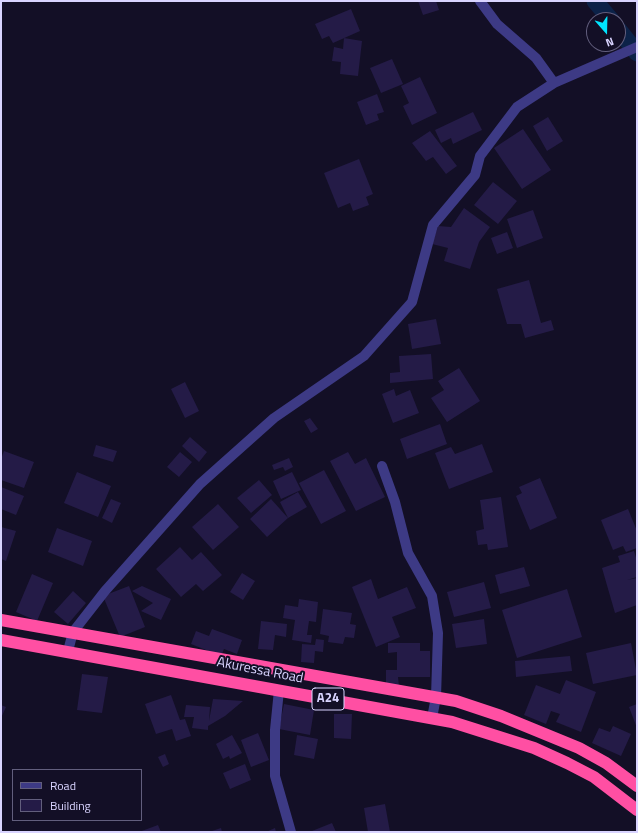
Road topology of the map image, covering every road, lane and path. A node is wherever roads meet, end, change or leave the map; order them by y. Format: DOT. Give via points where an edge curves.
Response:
graph roads {
  1 [pos="480,1"];
  2 [pos="637,47"];
  3 [pos="554,83"];
  4 [pos="382,466"];
  5 [pos="1,620"];
  6 [pos="73,632"];
  7 [pos="1,640"];
  8 [pos="68,651"];
  9 [pos="279,690"];
  10 [pos="436,697"];
  11 [pos="432,718"];
  12 [pos="637,786"];
  13 [pos="637,810"];
  14 [pos="291,832"];
  1 -- 3 [label="street" via="497,24 536,58"];
  2 -- 3 [label="street"];
  3 -- 6 [label="street" via="516,107 480,156 475,175 433,225 412,302 364,356 274,418 200,484 105,591"];
  4 -- 10 [label="street" via="395,502 408,553 432,596 438,633"];
  5 -- 6 [label="highway, Akuressa Road / A24"];
  6 -- 8 [label="street"];
  6 -- 10 [label="highway, Akuressa Road / A24"];
  7 -- 8 [label="highway, Akuressa Road / A24"];
  8 -- 9 [label="highway, Akuressa Road / A24"];
  9 -- 11 [label="highway, Akuressa Road / A24"];
  9 -- 14 [label="street" via="275,730 275,776"];
  10 -- 11 [label="street"];
  10 -- 12 [label="highway, Akuressa Road / A24" via="456,701 542,732 606,763"];
  11 -- 13 [label="highway, Akuressa Road / A24" via="491,733 534,748 594,777"];
}
